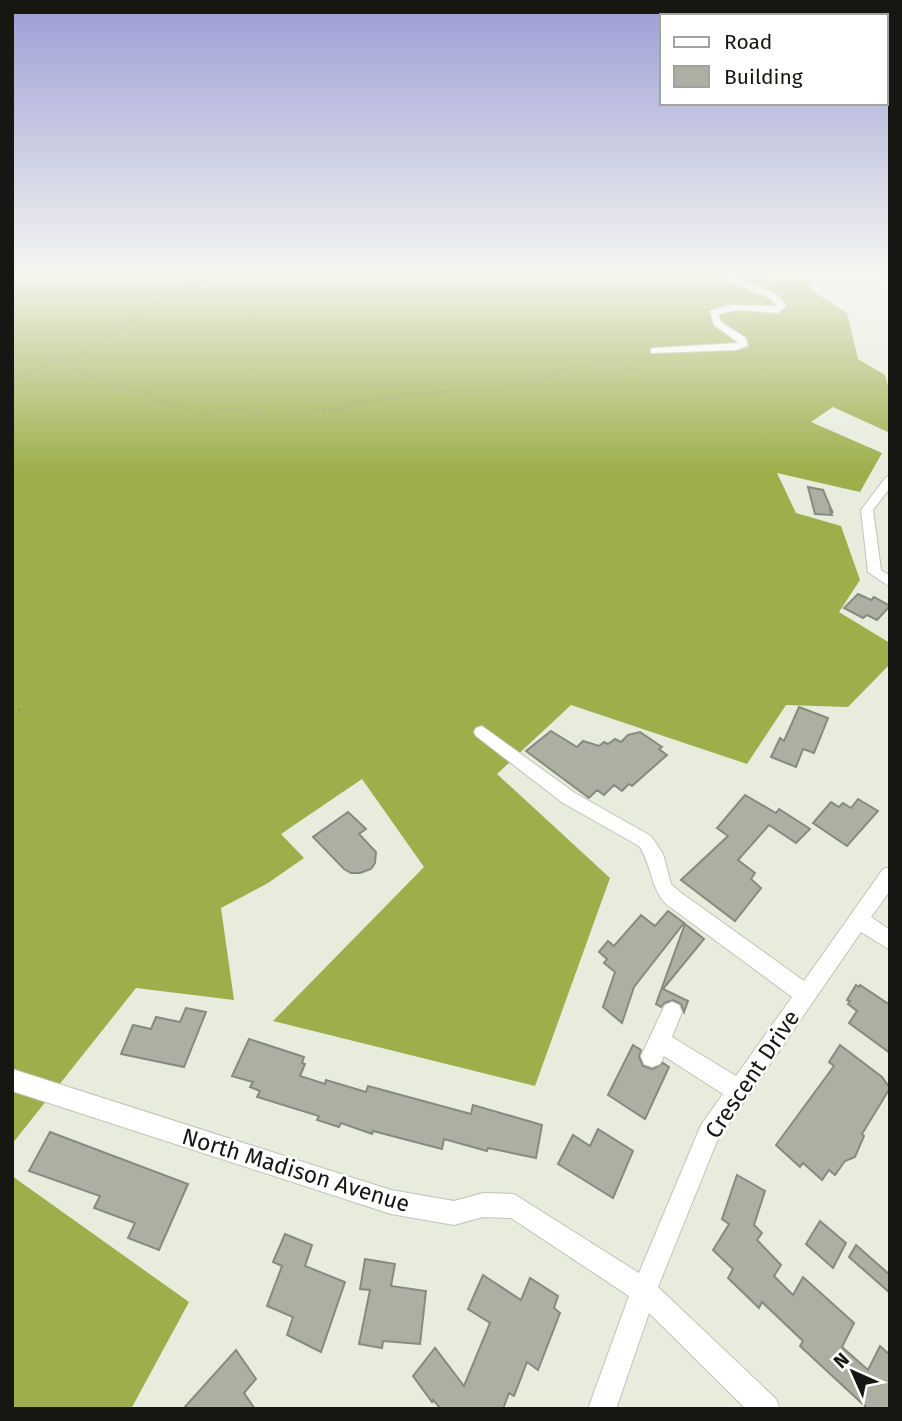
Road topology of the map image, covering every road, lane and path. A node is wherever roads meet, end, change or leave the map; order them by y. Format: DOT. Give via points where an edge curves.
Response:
graph roads {
  1 [pos="104,339"];
  2 [pos="742,339"];
  3 [pos="654,351"];
  4 [pos="73,359"];
  5 [pos="638,371"];
  6 [pos="12,378"];
  7 [pos="890,480"];
  8 [pos="890,583"];
  9 [pos="12,706"];
  10 [pos="24,712"];
  11 [pos="482,732"];
  12 [pos="890,875"];
  13 [pos="859,920"];
  14 [pos="890,941"];
  15 [pos="806,995"];
  16 [pos="672,1012"];
  17 [pos="12,1080"];
  18 [pos="739,1091"];
  19 [pos="644,1292"];
  20 [pos="602,1409"];
  21 [pos="766,1409"];
  1 -- 4 [label="path"];
  2 -- 3 [label="street" via="745,344 736,347"];
  4 -- 5 [label="path" via="75,371 102,384 146,391 153,400 210,415 236,410 271,416 334,410 408,394 511,388 569,367 619,362"];
  4 -- 6 [label="path"];
  7 -- 8 [label="street" via="867,510 875,572"];
  9 -- 10 [label="path"];
  11 -- 15 [label="street" via="569,798 645,841 654,854 663,888 673,898"];
  12 -- 13 [label="street, Crescent Drive"];
  13 -- 14 [label="street"];
  13 -- 15 [label="street, Crescent Drive"];
  15 -- 18 [label="street, Crescent Drive"];
  16 -- 18 [label="street" via="656,1049"];
  17 -- 19 [label="street, North Madison Avenue" via="390,1202 454,1213 483,1205 514,1206"];
  18 -- 19 [label="street, Crescent Drive" via="709,1133"];
  19 -- 20 [label="street, Crescent Drive"];
  19 -- 21 [label="street, North Madison Avenue"];
}
